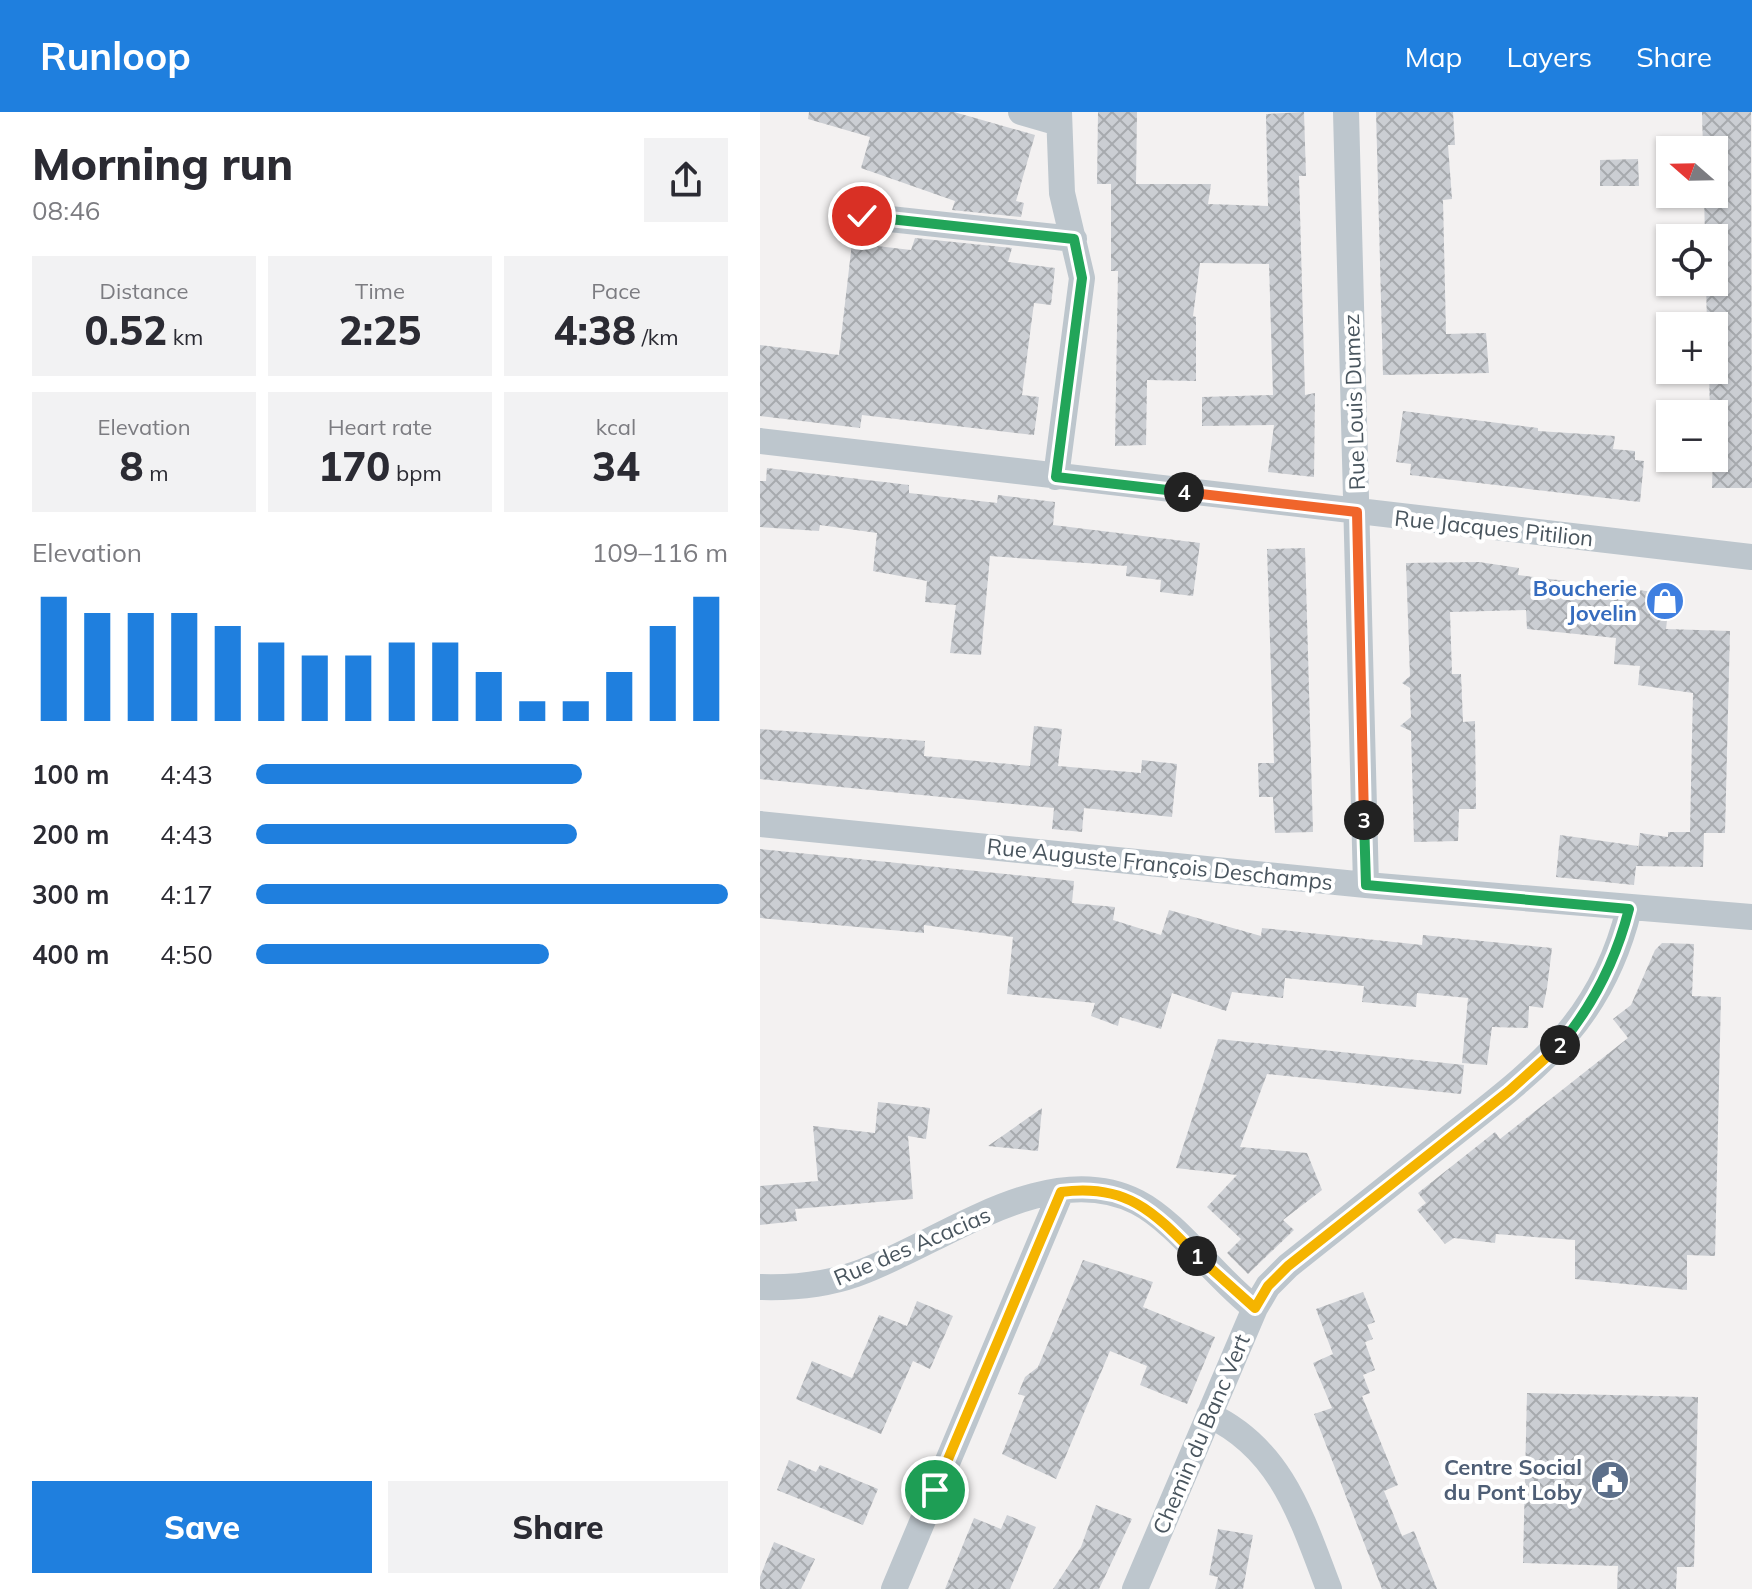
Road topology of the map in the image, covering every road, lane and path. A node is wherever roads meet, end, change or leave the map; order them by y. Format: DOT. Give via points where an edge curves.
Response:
graph roads {
  1 [pos="1021,112"];
  2 [pos="1346,112"];
  3 [pos="1059,117"];
  4 [pos="862,216"];
  5 [pos="1074,239"];
  6 [pos="760,441"];
  7 [pos="1056,477"];
  8 [pos="1357,512"];
  9 [pos="1752,557"];
  10 [pos="760,824"];
  11 [pos="1366,885"];
  12 [pos="1629,909"];
  13 [pos="1752,917"];
  14 [pos="1061,1192"];
  15 [pos="760,1287"];
  16 [pos="1255,1308"];
  17 [pos="1209,1415"];
  18 [pos="894,1589"];
  19 [pos="1135,1589"];
  20 [pos="1329,1589"];
  1 -- 3 [label="street"];
  2 -- 8 [label="street, Rue Louis Dumez"];
  3 -- 5 [label="street" via="1062,193"];
  4 -- 5 [label="street"];
  5 -- 7 [label="street" via="1082,278"];
  6 -- 7 [label="street, Rue Jacques Pitilion"];
  7 -- 8 [label="street, Rue Jacques Pitilion"];
  8 -- 9 [label="street, Rue Jacques Pitilion"];
  8 -- 11 [label="street, Rue Louis Dumez"];
  10 -- 11 [label="street, Rue Auguste François Deschamps"];
  11 -- 12 [label="street, Rue Auguste François Deschamps"];
  12 -- 13 [label="street, Rue Auguste François Deschamps"];
  12 -- 16 [label="street, Chemin du Banc Vert" via="1594,999 1559,1046 1288,1266"];
  14 -- 15 [label="street, Rue des Acacias" via="1015,1202 846,1277 806,1286"];
  14 -- 16 [label="street, Rue des Acacias" via="1110,1193 1149,1209"];
  14 -- 18 [label="street"];
  16 -- 17 [label="street, Chemin du Banc Vert"];
  17 -- 19 [label="street, Chemin du Banc Vert"];
  17 -- 20 [label="street" via="1239,1431 1276,1469"];
}
